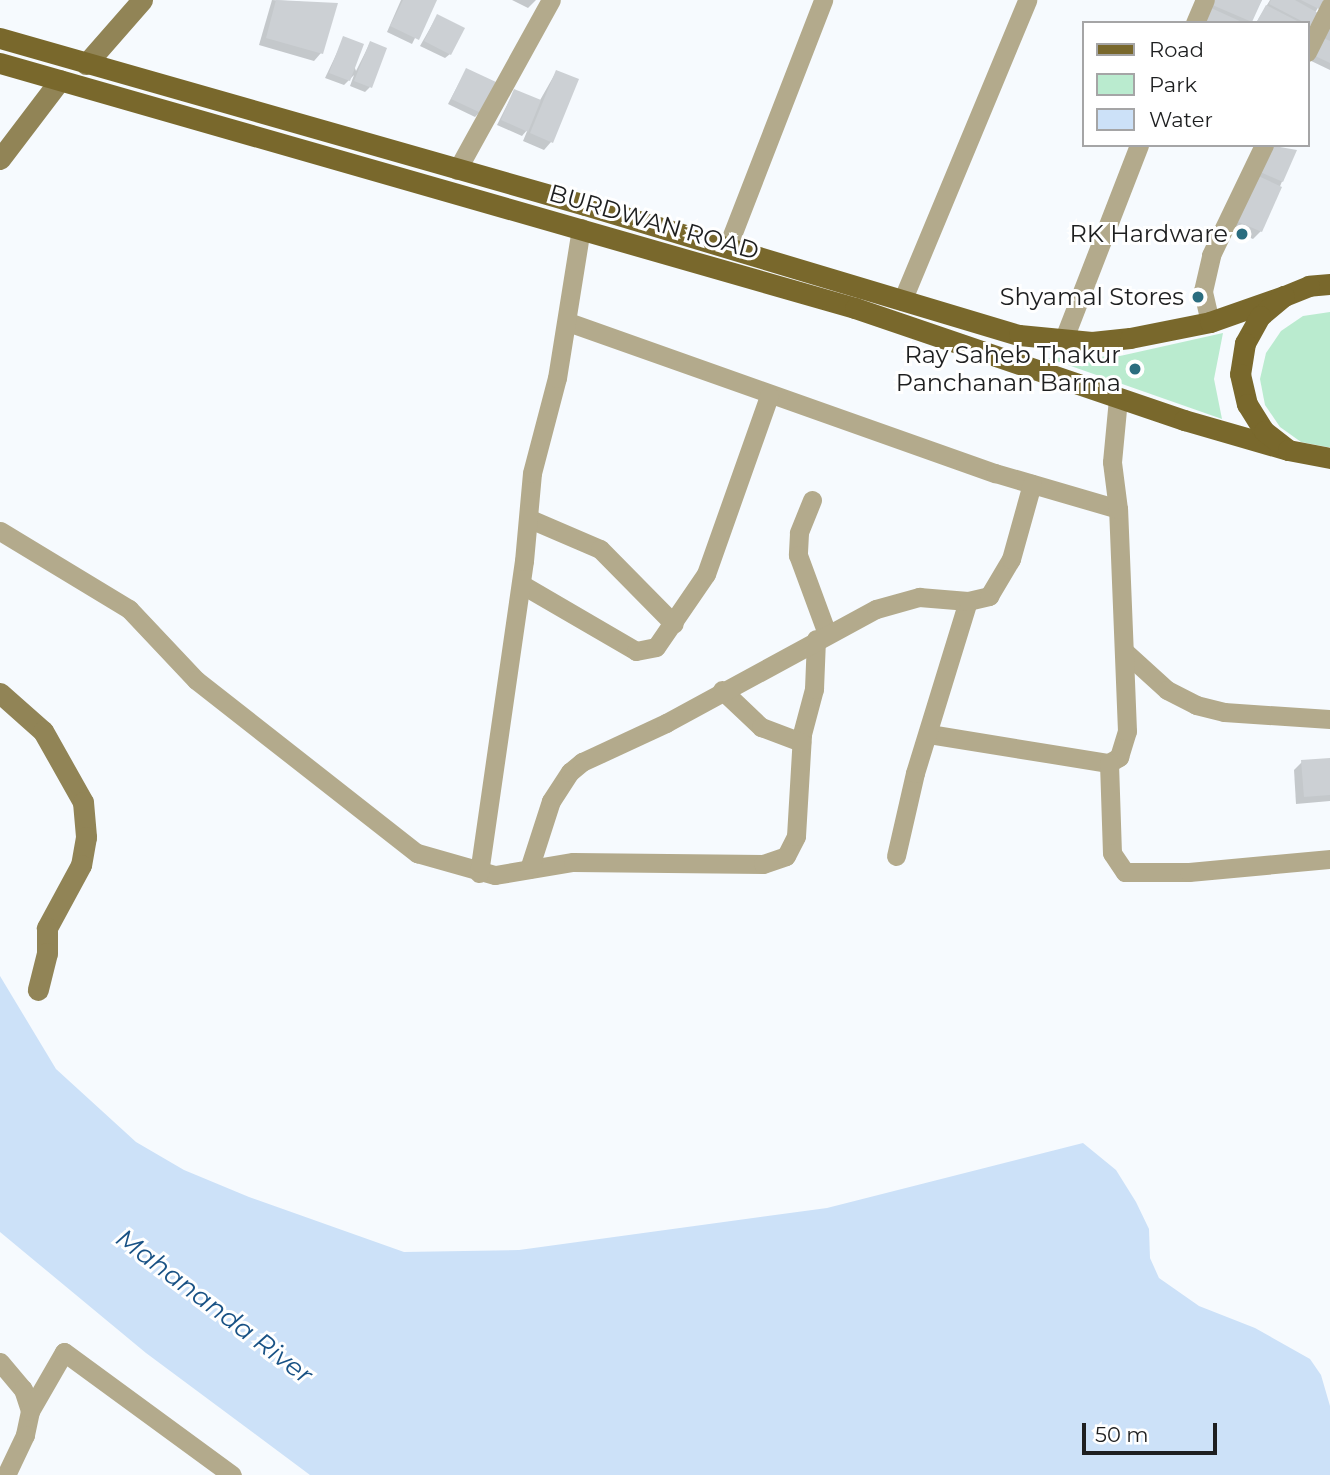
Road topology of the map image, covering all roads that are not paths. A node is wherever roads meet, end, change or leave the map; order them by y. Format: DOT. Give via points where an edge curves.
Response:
graph roads {
  1 [pos="142,0"];
  2 [pos="551,0"];
  3 [pos="823,0"];
  4 [pos="1027,0"];
  5 [pos="1205,0"];
  6 [pos="1330,6"];
  7 [pos="1196,21"];
  8 [pos="0,38"];
  9 [pos="1309,48"];
  10 [pos="0,63"];
  11 [pos="86,64"];
  12 [pos="60,80"];
  13 [pos="1138,147"];
  14 [pos="1263,147"];
  15 [pos="0,159"];
  16 [pos="457,170"];
  17 [pos="581,228"];
  18 [pos="727,248"];
  19 [pos="1330,284"];
  20 [pos="1284,296"];
  21 [pos="902,301"];
  22 [pos="568,322"];
  23 [pos="1210,322"];
  24 [pos="962,332"];
  25 [pos="1063,341"];
  26 [pos="769,396"];
  27 [pos="1118,398"];
  28 [pos="1288,450"];
  29 [pos="1325,462"];
  30 [pos="1032,484"];
  31 [pos="812,500"];
  32 [pos="1118,509"];
  33 [pos="530,519"];
  34 [pos="0,531"];
  35 [pos="521,584"];
  36 [pos="968,601"];
  37 [pos="674,624"];
  38 [pos="821,637"];
  39 [pos="1124,651"];
  40 [pos="722,690"];
  41 [pos="0,693"];
  42 [pos="1330,719"];
  43 [pos="929,733"];
  44 [pos="802,742"];
  45 [pos="1108,763"];
  46 [pos="896,856"];
  47 [pos="1330,859"];
  48 [pos="529,869"];
  49 [pos="479,873"];
  50 [pos="38,990"];
  51 [pos="0,1362"];
  52 [pos="30,1411"];
  53 [pos="6,1475"];
  54 [pos="232,1475"];
  1 -- 11 [label="street"];
  2 -- 16 [label="street"];
  3 -- 18 [label="street"];
  4 -- 21 [label="street"];
  5 -- 7 [label="street"];
  6 -- 9 [label="street"];
  8 -- 11 [label="main road, BURDWAN ROAD"];
  10 -- 12 [label="main road, BURDWAN ROAD"];
  11 -- 16 [label="main road, BURDWAN ROAD"];
  12 -- 15 [label="street"];
  12 -- 17 [label="main road, BURDWAN ROAD"];
  13 -- 25 [label="street"];
  14 -- 23 [label="street" via="1211,255 1203,291"];
  16 -- 18 [label="main road, BURDWAN ROAD"];
  17 -- 22 [label="street"];
  17 -- 24 [label="main road, BURDWAN ROAD"];
  18 -- 21 [label="main road, BURDWAN ROAD"];
  19 -- 20 [label="main road, BURDWAN ROAD"];
  20 -- 23 [label="main road, BURDWAN ROAD"];
  20 -- 28 [label="main road" via="1255,325 1245,343 1241,374 1247,404 1264,431"];
  21 -- 24 [label="main road, BURDWAN ROAD"];
  22 -- 26 [label="street"];
  22 -- 33 [label="street" via="534,461"];
  23 -- 25 [label="main road, BURDWAN ROAD" via="1130,338"];
  24 -- 25 [label="main road, BURDWAN ROAD"];
  24 -- 27 [label="main road, BURDWAN ROAD"];
  26 -- 30 [label="street"];
  26 -- 37 [label="street" via="706,574"];
  27 -- 28 [label="main road, BURDWAN ROAD"];
  27 -- 32 [label="street" via="1112,463"];
  28 -- 29 [label="main road, BURDWAN ROAD"];
  30 -- 32 [label="street"];
  30 -- 36 [label="street" via="1005,571 989,596"];
  31 -- 38 [label="street" via="799,533 798,555"];
  32 -- 39 [label="street"];
  33 -- 35 [label="street"];
  33 -- 37 [label="street" via="600,549"];
  34 -- 49 [label="street" via="129,609 196,680 416,853"];
  35 -- 37 [label="street" via="642,653 656,648"];
  35 -- 49 [label="street"];
  36 -- 38 [label="street" via="903,600"];
  36 -- 43 [label="street"];
  38 -- 40 [label="street"];
  38 -- 44 [label="street"];
  39 -- 42 [label="street" via="1167,690 1196,705"];
  39 -- 45 [label="street" via="1125,746"];
  40 -- 44 [label="street" via="761,727"];
  40 -- 48 [label="street" via="570,772 551,801"];
  41 -- 50 [label="street" via="43,731 83,802 86,837 81,864 47,928 47,953"];
  43 -- 45 [label="street"];
  43 -- 46 [label="street"];
  44 -- 48 [label="street" via="796,836 793,848 777,862 573,862"];
  45 -- 47 [label="street" via="1112,853 1125,872 1175,873"];
  48 -- 49 [label="street"];
  51 -- 52 [label="street" via="23,1389"];
  52 -- 53 [label="street" via="25,1435"];
  52 -- 54 [label="street" via="64,1352"];
}
